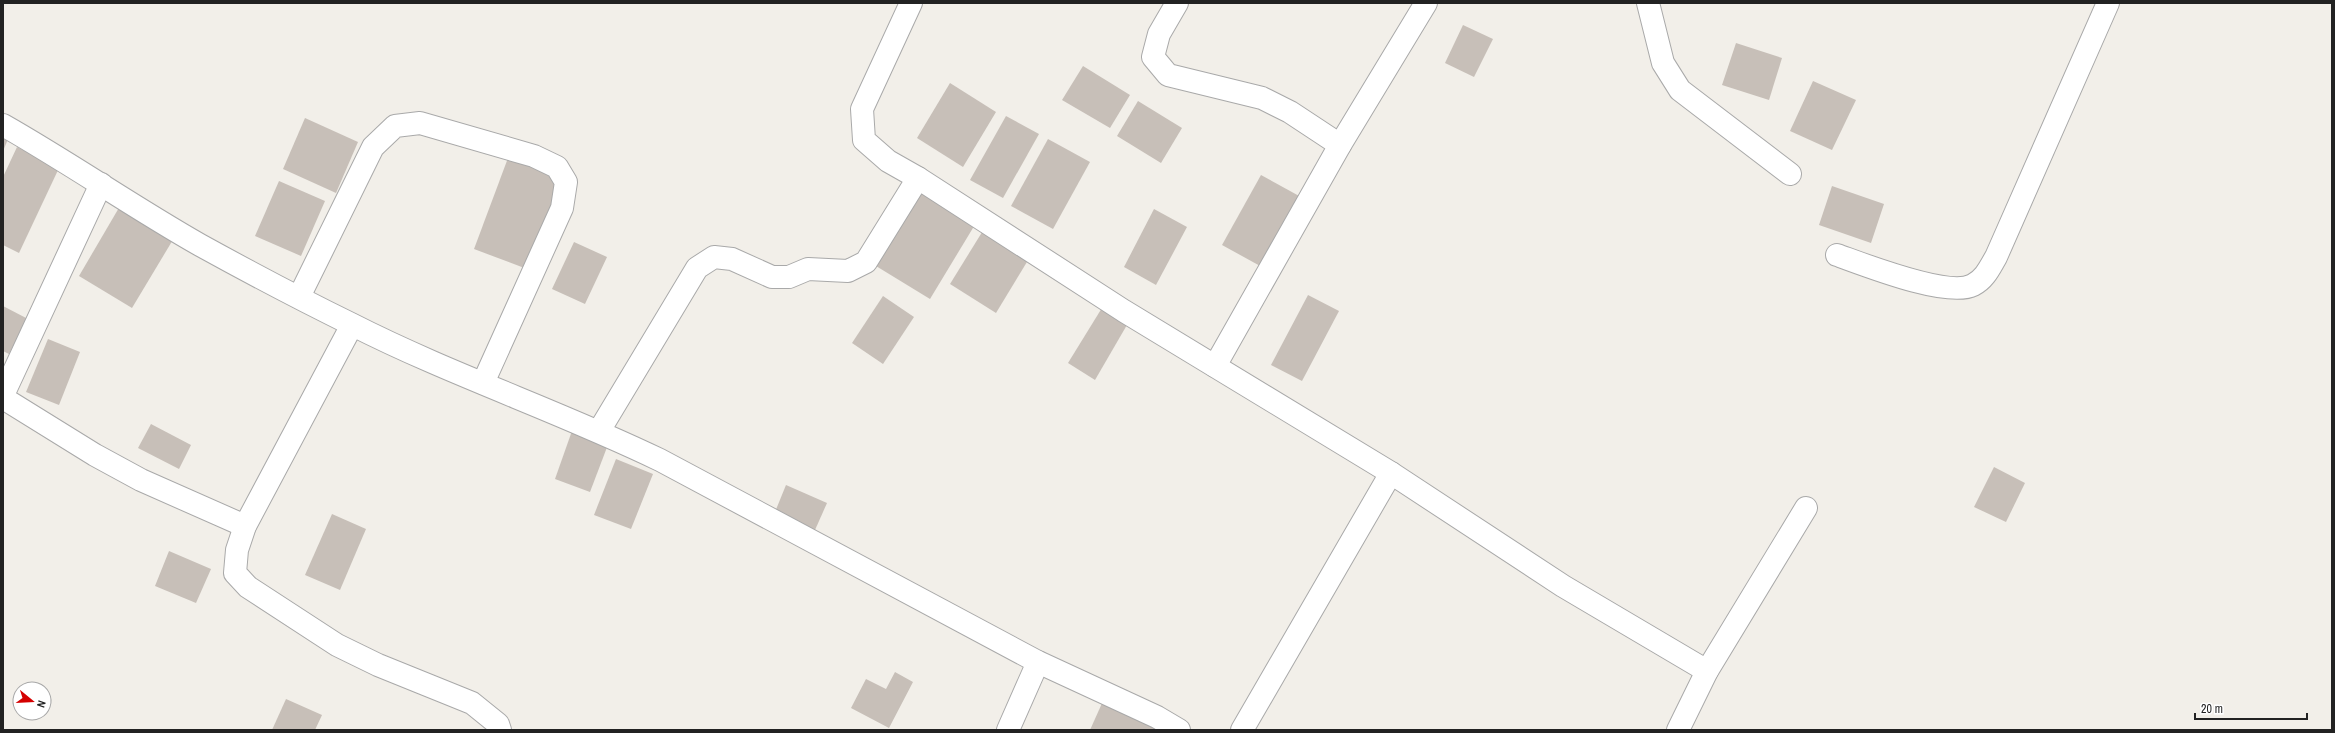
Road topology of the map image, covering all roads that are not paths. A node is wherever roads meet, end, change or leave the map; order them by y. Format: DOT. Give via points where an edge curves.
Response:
graph roads {
  1 [pos="911,3"];
  2 [pos="1177,3"];
  3 [pos="1426,3"];
  4 [pos="1648,3"];
  5 [pos="2108,3"];
  6 [pos="3,125"];
  7 [pos="1340,145"];
  8 [pos="1790,174"];
  9 [pos="918,178"];
  10 [pos="101,184"];
  11 [pos="1837,255"];
  12 [pos="299,297"];
  13 [pos="352,325"];
  14 [pos="1215,366"];
  15 [pos="483,383"];
  16 [pos="3,394"];
  17 [pos="3,398"];
  18 [pos="599,431"];
  19 [pos="1391,473"];
  20 [pos="1806,508"];
  21 [pos="245,526"];
  22 [pos="1038,662"];
  23 [pos="1707,671"];
  24 [pos="500,730"];
  25 [pos="1008,730"];
  26 [pos="1179,730"];
  27 [pos="1242,730"];
  28 [pos="1678,730"];
  1 -- 9 [label="street" via="862,109 864,140 888,162"];
  2 -- 7 [label="street" via="1159,34 1153,57 1168,75 1262,98 1290,112"];
  3 -- 7 [label="street"];
  4 -- 8 [label="street" via="1663,62 1680,90"];
  5 -- 11 [label="street" via="1996,257 1983,278 1972,286 1950,287 1912,280"];
  6 -- 10 [label="street"];
  7 -- 14 [label="street"];
  9 -- 14 [label="street" via="1124,311"];
  9 -- 18 [label="street" via="866,262 848,271 808,269 789,277 772,277 732,259 714,256 696,268"];
  10 -- 12 [label="street" via="199,244"];
  10 -- 16 [label="street"];
  12 -- 13 [label="street"];
  12 -- 15 [label="street" via="373,147 395,126 420,123 534,156 557,167 566,182 562,208"];
  13 -- 15 [label="street"];
  13 -- 21 [label="street"];
  14 -- 19 [label="street"];
  15 -- 18 [label="street"];
  17 -- 21 [label="street" via="95,455 141,480"];
  18 -- 22 [label="street" via="660,460"];
  19 -- 23 [label="street" via="1563,586"];
  19 -- 27 [label="street"];
  20 -- 23 [label="street"];
  21 -- 24 [label="street" via="237,550 235,573 248,587 337,645 378,665 472,703 498,724"];
  22 -- 25 [label="street"];
  22 -- 26 [label="street" via="1157,717"];
  23 -- 28 [label="street"];
}
